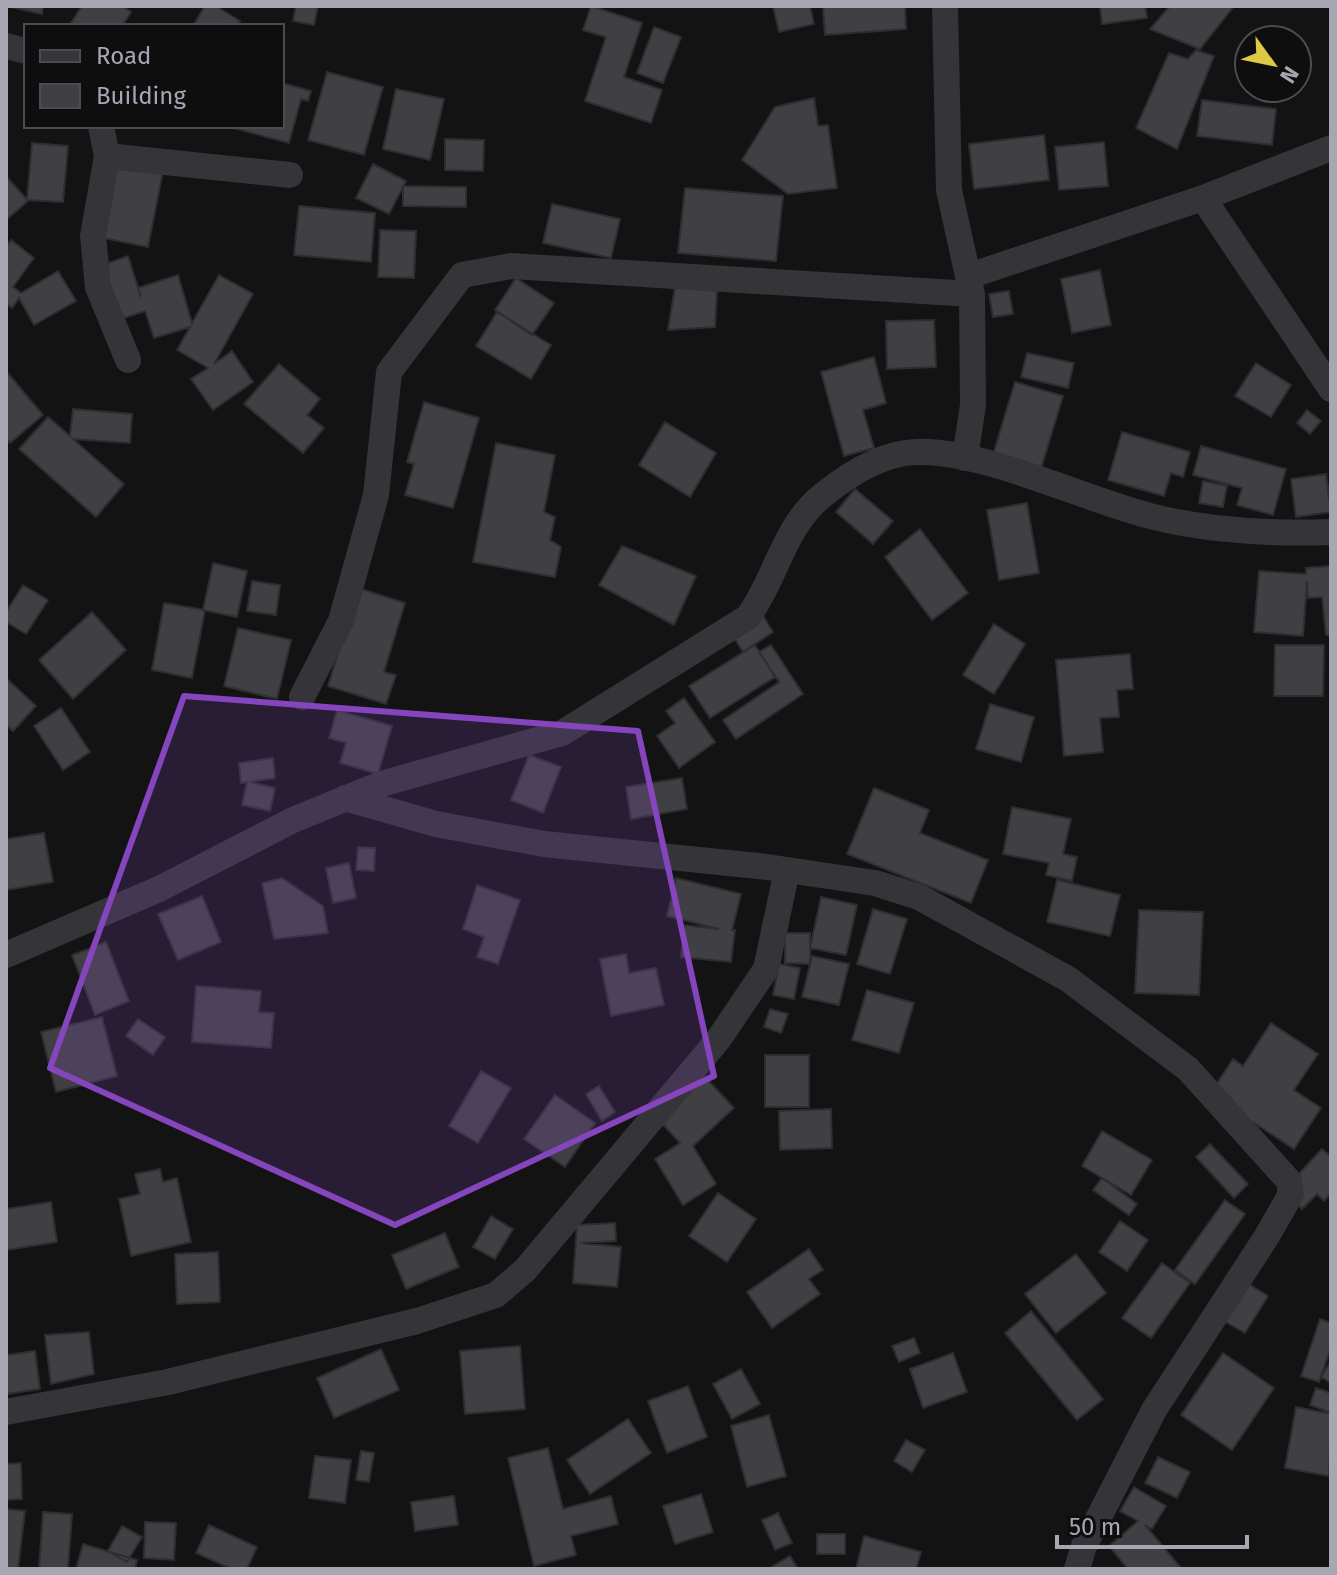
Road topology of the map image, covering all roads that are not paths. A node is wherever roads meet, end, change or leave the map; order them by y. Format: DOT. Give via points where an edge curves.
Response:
graph roads {
  1 [pos="945,6"];
  2 [pos="101,128"];
  3 [pos="1331,148"];
  4 [pos="107,156"];
  5 [pos="290,175"];
  6 [pos="1203,198"];
  7 [pos="971,285"];
  8 [pos="128,360"];
  9 [pos="1331,389"];
  10 [pos="965,458"];
  11 [pos="1331,532"];
  12 [pos="302,697"];
  13 [pos="345,798"];
  14 [pos="787,870"];
  15 [pos="6,955"];
  16 [pos="6,1412"];
  17 [pos="1077,1569"];
  1 -- 7 [label="street" via="949,190"];
  2 -- 4 [label="street"];
  3 -- 6 [label="street"];
  4 -- 5 [label="street"];
  4 -- 8 [label="street" via="93,236 98,287"];
  6 -- 7 [label="street"];
  6 -- 9 [label="street"];
  7 -- 10 [label="street" via="973,405"];
  7 -- 12 [label="street" via="511,266 462,275 389,372 376,495 341,621"];
  10 -- 11 [label="street" via="1151,516 1239,530"];
  10 -- 13 [label="street" via="916,452 877,460 822,496 785,539 765,594 748,617 562,733"];
  13 -- 14 [label="street" via="436,824 544,844"];
  13 -- 15 [label="street" via="159,889"];
  14 -- 16 [label="street" via="766,969 718,1040 525,1270 496,1295 417,1321 168,1382"];
  14 -- 17 [label="street" via="875,883 919,897 1068,979 1188,1069 1289,1181 1291,1194 1267,1236 1154,1410"];
}
